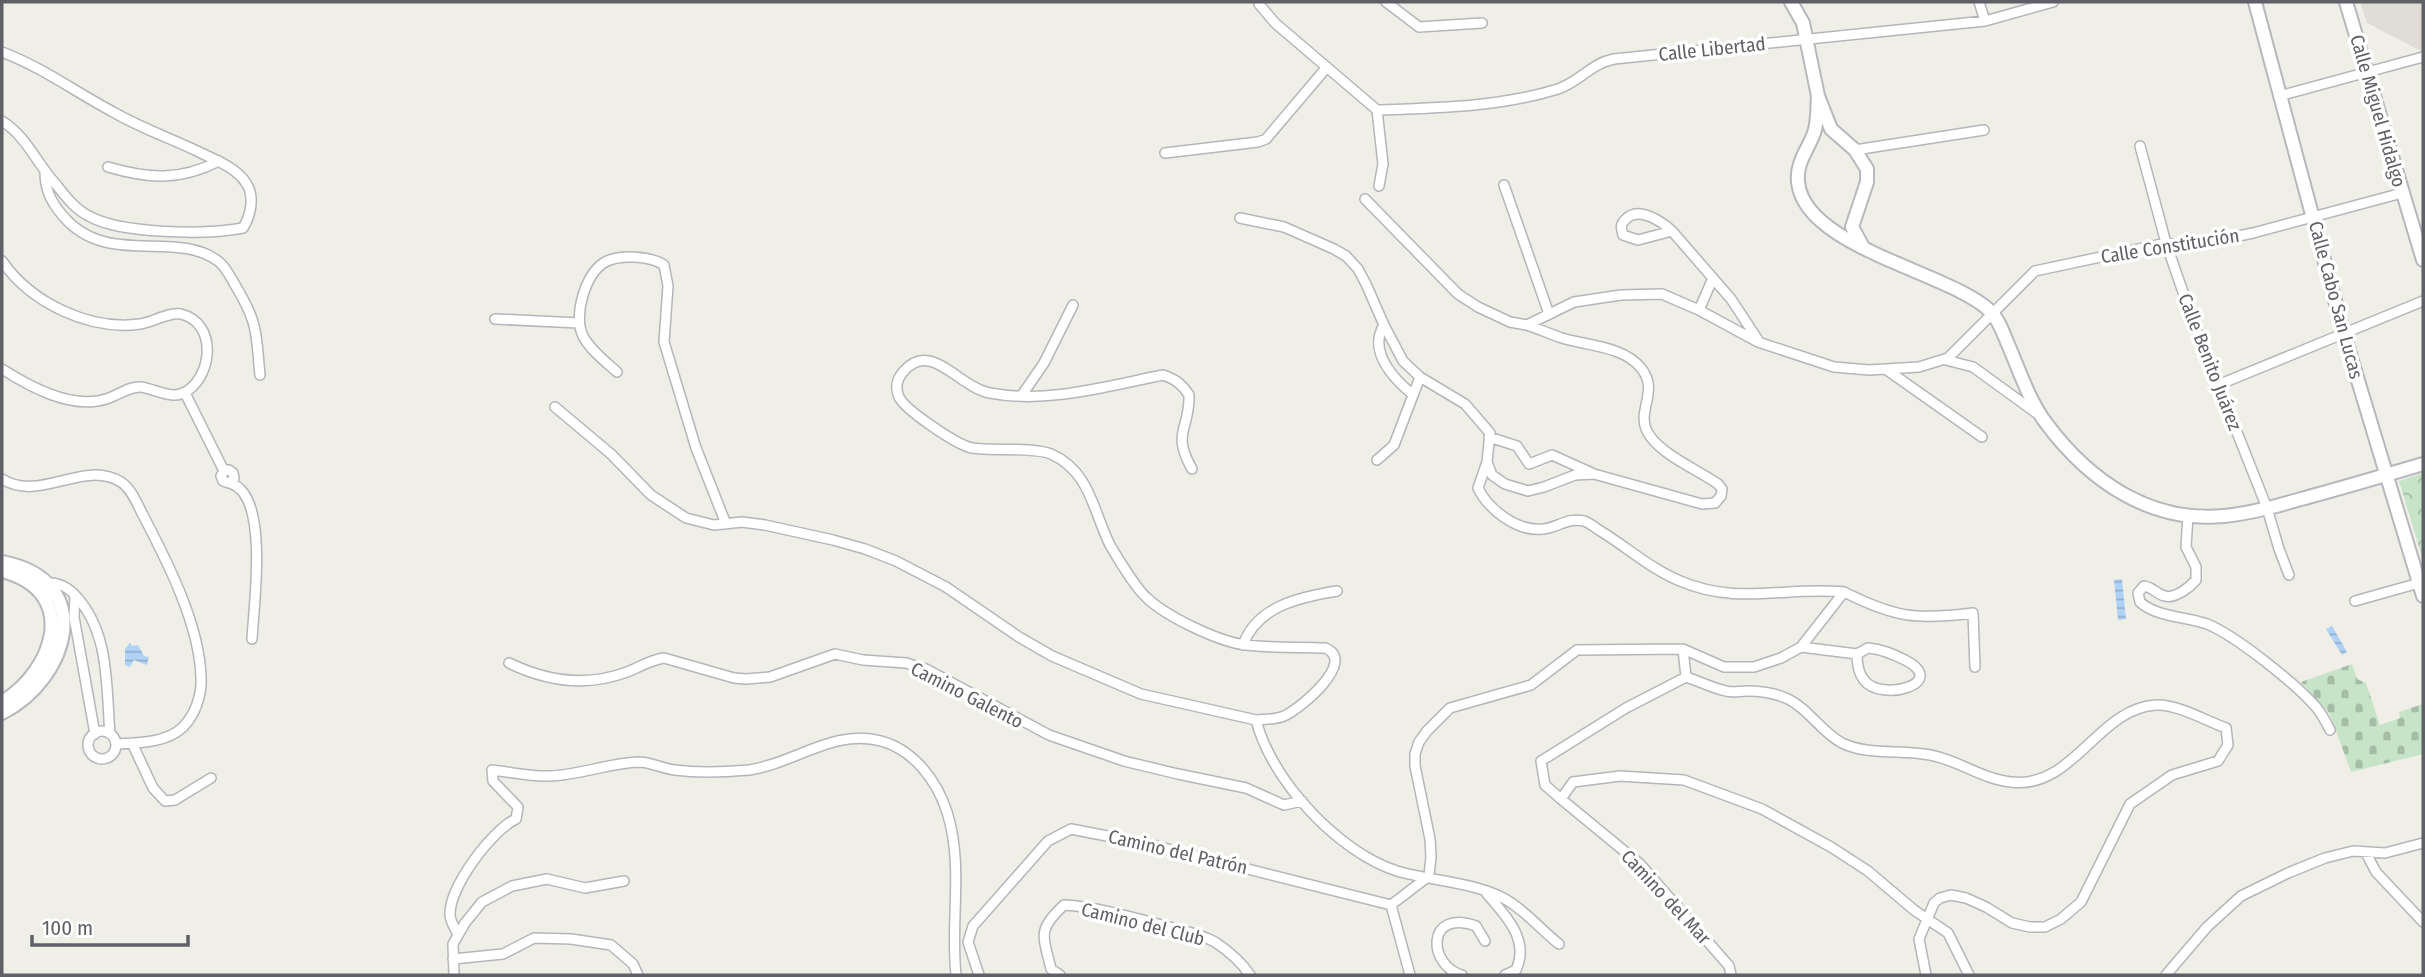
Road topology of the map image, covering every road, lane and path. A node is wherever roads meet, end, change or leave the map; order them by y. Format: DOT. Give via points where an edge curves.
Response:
graph roads {
  1 [pos="1385,2"];
  2 [pos="1791,2"];
  3 [pos="1979,2"];
  4 [pos="2053,2"];
  5 [pos="2255,2"];
  6 [pos="2347,2"];
  7 [pos="1259,3"];
  8 [pos="1985,21"];
  9 [pos="1482,23"];
  10 [pos="1808,39"];
  11 [pos="2,52"];
  12 [pos="2423,57"];
  13 [pos="1327,67"];
  14 [pos="2367,72"];
  15 [pos="1818,96"];
  16 [pos="2279,96"];
  17 [pos="1377,110"];
  18 [pos="2,121"];
  19 [pos="1984,130"];
  20 [pos="2140,146"];
  21 [pos="1854,150"];
  22 [pos="1165,153"];
  23 [pos="219,161"];
  24 [pos="108,167"];
  25 [pos="45,172"];
  26 [pos="1504,185"];
  27 [pos="1380,186"];
  28 [pos="2402,193"];
  29 [pos="1365,199"];
  30 [pos="2314,217"];
  31 [pos="1240,218"];
  32 [pos="1672,231"];
  33 [pos="2166,243"];
  34 [pos="1863,247"];
  35 [pos="2423,260"];
  36 [pos="2,261"];
  37 [pos="1713,278"];
  38 [pos="2423,301"];
  39 [pos="1073,305"];
  40 [pos="1699,310"];
  41 [pos="1992,312"];
  42 [pos="1549,314"];
  43 [pos="495,318"];
  44 [pos="579,323"];
  45 [pos="1384,325"];
  46 [pos="1527,325"];
  47 [pos="2344,334"];
  48 [pos="1758,341"];
  49 [pos="1944,360"];
  50 [pos="2,369"];
  51 [pos="1887,370"];
  52 [pos="617,372"];
  53 [pos="260,375"];
  54 [pos="1420,377"];
  55 [pos="2218,385"];
  56 [pos="185,393"];
  57 [pos="1412,394"];
  58 [pos="1023,395"];
  59 [pos="555,407"];
  60 [pos="2044,420"];
  61 [pos="1489,437"];
  62 [pos="1982,437"];
  63 [pos="1377,460"];
  64 [pos="1487,462"];
  65 [pos="2423,464"];
  66 [pos="1192,469"];
  67 [pos="1594,474"];
  68 [pos="2387,475"];
  69 [pos="2,479"];
  70 [pos="2267,509"];
  71 [pos="2188,516"];
  72 [pos="726,524"];
  73 [pos="2,562"];
  74 [pos="2,571"];
  75 [pos="2290,575"];
  76 [pos="42,585"];
  77 [pos="2421,589"];
  78 [pos="1337,591"];
  79 [pos="1844,592"];
  80 [pos="75,596"];
  81 [pos="2354,601"];
  82 [pos="252,639"];
  83 [pos="1243,645"];
  84 [pos="1801,647"];
  85 [pos="1683,649"];
  86 [pos="1857,654"];
  87 [pos="509,663"];
  88 [pos="1975,667"];
  89 [pos="1686,677"];
  90 [pos="2,702"];
  91 [pos="2,713"];
  92 [pos="1256,720"];
  93 [pos="2330,730"];
  94 [pos="95,734"];
  95 [pos="110,734"];
  96 [pos="132,743"];
  97 [pos="116,744"];
  98 [pos="211,778"];
  99 [pos="1561,799"];
  100 [pos="1301,801"];
  101 [pos="2423,843"];
  102 [pos="2366,853"];
  103 [pos="1429,876"];
  104 [pos="624,881"];
  105 [pos="1484,890"];
  106 [pos="1391,905"];
  107 [pos="1927,921"];
  108 [pos="2423,922"];
  109 [pos="955,928"];
  110 [pos="458,935"];
  111 [pos="1485,941"];
  112 [pos="968,942"];
  113 [pos="1559,944"];
  114 [pos="453,959"];
  115 [pos="454,975"];
  116 [pos="638,975"];
  117 [pos="956,975"];
  118 [pos="979,975"];
  119 [pos="1060,975"];
  120 [pos="1250,975"];
  121 [pos="1410,975"];
  122 [pos="1462,975"];
  123 [pos="1505,975"];
  124 [pos="1731,975"];
  125 [pos="1926,975"];
  126 [pos="1969,975"];
  127 [pos="2166,975"];
  1 -- 9 [label="street" via="1419,27"];
  2 -- 10 [label="street"];
  3 -- 8 [label="street"];
  4 -- 8 [label="street, Calle Libertad"];
  5 -- 16 [label="street, Calle Cabo San Lucas"];
  6 -- 14 [label="street, Calle Miguel Hidalgo"];
  7 -- 13 [label="street" via="1275,23"];
  8 -- 10 [label="street, Calle Libertad"];
  10 -- 15 [label="street"];
  10 -- 17 [label="street, Calle Libertad" via="1615,59 1594,66 1560,88 1539,93 1471,105"];
  11 -- 23 [label="street" via="142,128"];
  12 -- 14 [label="street"];
  13 -- 17 [label="street"];
  13 -- 22 [label="street" via="1266,139"];
  14 -- 16 [label="street"];
  14 -- 28 [label="street, Calle Miguel Hidalgo"];
  15 -- 21 [label="street" via="1830,129"];
  15 -- 34 [label="street" via="1816,129 1802,156 1798,184 1807,206 1843,237"];
  16 -- 30 [label="street, Calle Cabo San Lucas"];
  17 -- 27 [label="street" via="1383,164"];
  18 -- 25 [label="street" via="27,143"];
  19 -- 21 [label="street"];
  20 -- 33 [label="street, Calle Benito Juárez"];
  21 -- 34 [label="street" via="1867,169 1852,227"];
  23 -- 24 [label="street" via="195,173 169,176 135,175"];
  23 -- 25 [label="street" via="247,184 251,205 246,231 118,227 81,212"];
  25 -- 53 [label="street" via="50,199 78,231 123,245 195,250 225,268 254,324"];
  26 -- 42 [label="street"];
  28 -- 30 [label="street, Calle Constitución"];
  28 -- 35 [label="street, Calle Miguel Hidalgo"];
  29 -- 46 [label="street" via="1458,294 1498,318"];
  30 -- 33 [label="street, Calle Constitución" via="2189,246"];
  30 -- 47 [label="street, Calle Cabo San Lucas"];
  31 -- 45 [label="street" via="1284,227 1346,256 1358,269"];
  32 -- 32 [label="street" via="1637,240 1623,235 1621,229 1622,222 1637,214 1656,219"];
  32 -- 37 [label="street"];
  33 -- 41 [label="street, Calle Constitución" via="2035,271"];
  33 -- 55 [label="street, Calle Benito Juárez"];
  34 -- 41 [label="street"];
  36 -- 56 [label="street" via="29,291 88,321 116,326 174,314 191,318 202,331 208,355 202,376"];
  37 -- 40 [label="street"];
  37 -- 48 [label="street"];
  38 -- 47 [label="street"];
  39 -- 58 [label="street"];
  40 -- 42 [label="street" via="1662,294 1621,295 1574,302"];
  40 -- 48 [label="street"];
  41 -- 49 [label="street, Calle Constitución"];
  41 -- 60 [label="street"];
  42 -- 46 [label="street"];
  43 -- 44 [label="street"];
  44 -- 52 [label="street" via="586,342"];
  44 -- 72 [label="street" via="589,282 606,261 628,258 664,265 668,286 664,342 696,448"];
  45 -- 54 [label="street" via="1398,353"];
  45 -- 57 [label="street" via="1378,347 1391,374"];
  46 -- 67 [label="street" via="1613,350 1639,366 1647,377 1650,396 1647,431 1663,449 1718,484 1721,496 1716,503 1702,504"];
  47 -- 55 [label="street"];
  47 -- 68 [label="street, Calle Cabo San Lucas"];
  48 -- 51 [label="street" via="1834,367"];
  49 -- 51 [label="street"];
  49 -- 60 [label="street" via="1978,369"];
  50 -- 56 [label="street" via="50,394 91,403 138,387 171,395"];
  51 -- 62 [label="street"];
  54 -- 57 [label="street"];
  54 -- 61 [label="street" via="1465,404"];
  55 -- 70 [label="street, Calle Benito Juárez"];
  56 -- 82 [label="street" via="224,471 233,473 231,482 249,501 257,541"];
  57 -- 63 [label="street" via="1394,445"];
  58 -- 66 [label="street" via="1072,393 1163,375 1174,379 1189,395 1181,438"];
  58 -- 83 [label="street" via="979,391 927,359 912,363 896,386 900,399 943,434 970,447 1049,453 1066,463 1083,479 1110,545 1145,597 1194,628"];
  59 -- 72 [label="street" via="671,510 705,524"];
  60 -- 71 [label="street" via="2080,461 2124,496 2152,509"];
  61 -- 64 [label="street"];
  61 -- 67 [label="street" via="1517,446 1529,464 1552,455"];
  64 -- 67 [label="street" via="1492,475 1528,491 1575,475"];
  64 -- 79 [label="street" via="1478,488 1484,500 1525,527 1543,530 1565,520 1585,521 1655,568 1708,591 1740,595 1818,589"];
  65 -- 68 [label="street"];
  68 -- 70 [label="street"];
  68 -- 77 [label="street, Calle Cabo San Lucas"];
  69 -- 96 [label="street" via="24,488 95,475 113,478 126,486 153,534 186,610 201,681 198,702 182,728"];
  70 -- 71 [label="street"];
  70 -- 75 [label="street, Calle Benito Juárez"];
  71 -- 93 [label="street" via="2186,547 2196,567 2196,580 2170,597 2144,586 2138,593 2140,602 2206,624 2237,641 2309,699"];
  72 -- 92 [label="street" via="765,525 833,540 896,561 946,587 1052,656 1141,694"];
  73 -- 76 [label="street" via="23,568"];
  74 -- 76 [label="street"];
  76 -- 80 [label="street" via="64,587"];
  76 -- 90 [label="street" via="52,624 48,652 25,685"];
  76 -- 91 [label="street" via="61,606 64,639 39,684"];
  77 -- 81 [label="street"];
  78 -- 83 [label="street" via="1307,596 1260,617 1248,630"];
  79 -- 84 [label="street"];
  79 -- 88 [label="street" via="1904,616 1973,613"];
  80 -- 94 [label="street" via="74,617"];
  80 -- 95 [label="street" via="91,614 104,651"];
  83 -- 92 [label="street" via="1325,648 1335,655 1330,676 1286,716"];
  84 -- 85 [label="street" via="1754,667 1724,667"];
  84 -- 86 [label="street"];
  85 -- 89 [label="street"];
  85 -- 103 [label="street" via="1577,650 1531,685 1450,708 1427,731 1415,754 1430,839"];
  86 -- 86 [label="street" via="1864,681 1874,688 1907,689 1920,678 1916,666 1880,649 1868,648"];
  87 -- 100 [label="street, Camino Galento" via="579,682 664,658 746,679 770,677 835,654 906,663 1074,744 1138,764 1246,788 1284,805"];
  89 -- 99 [label="street, Camino del Mar" via="1541,761 1545,785"];
  89 -- 107 [label="street" via="1727,692 1767,692 1788,699 1852,748 1934,755 2012,783 2042,779 2061,769 2126,714 2154,705 2174,707 2226,729 2228,745 2218,761 2172,775 2130,804 2081,902 2061,919 2045,927 2012,923 1986,907 1951,895 1934,903"];
  92 -- 100 [label="street" via="1269,755"];
  94 -- 95 [label="street"];
  94 -- 97 [label="street" via="89,744 98,758 111,756"];
  95 -- 97 [label="street"];
  96 -- 97 [label="street"];
  96 -- 98 [label="street" via="164,801 175,800"];
  99 -- 107 [label="street" via="1573,782 1620,776 1685,780 1762,809 1830,847 1868,871"];
  99 -- 124 [label="street, Camino del Mar" via="1640,864 1730,966"];
  100 -- 103 [label="street" via="1366,858"];
  101 -- 102 [label="street"];
  102 -- 108 [label="street" via="2376,872"];
  102 -- 127 [label="street" via="2353,851 2315,861 2241,896"];
  103 -- 105 [label="street"];
  103 -- 106 [label="street"];
  104 -- 110 [label="street" via="584,888 547,879 512,886 482,902"];
  105 -- 113 [label="street" via="1519,909"];
  105 -- 123 [label="street" via="1510,922 1521,947 1516,970"];
  106 -- 112 [label="street, Camino del Patrón" via="1071,829 1048,841 1006,886 973,926"];
  106 -- 121 [label="street"];
  107 -- 125 [label="street" via="1919,939"];
  107 -- 126 [label="street" via="1948,933"];
  109 -- 110 [label="street" via="956,856 947,811 932,780 909,755 882,741 848,739 748,770 682,771 638,762 549,776 492,770 493,781 518,807 516,819 472,862 458,884 450,915"];
  109 -- 112 [label="street"];
  109 -- 117 [label="street"];
  110 -- 114 [label="street"];
  111 -- 122 [label="street" via="1476,926 1445,925 1437,943 1439,956 1445,966"];
  112 -- 118 [label="street"];
  114 -- 115 [label="street"];
  114 -- 116 [label="street" via="503,954 534,938 570,939 611,945 634,964"];
  119 -- 120 [label="street, Camino del Club" via="1051,969 1044,939 1047,921 1064,905 1194,933 1216,943"];
}
